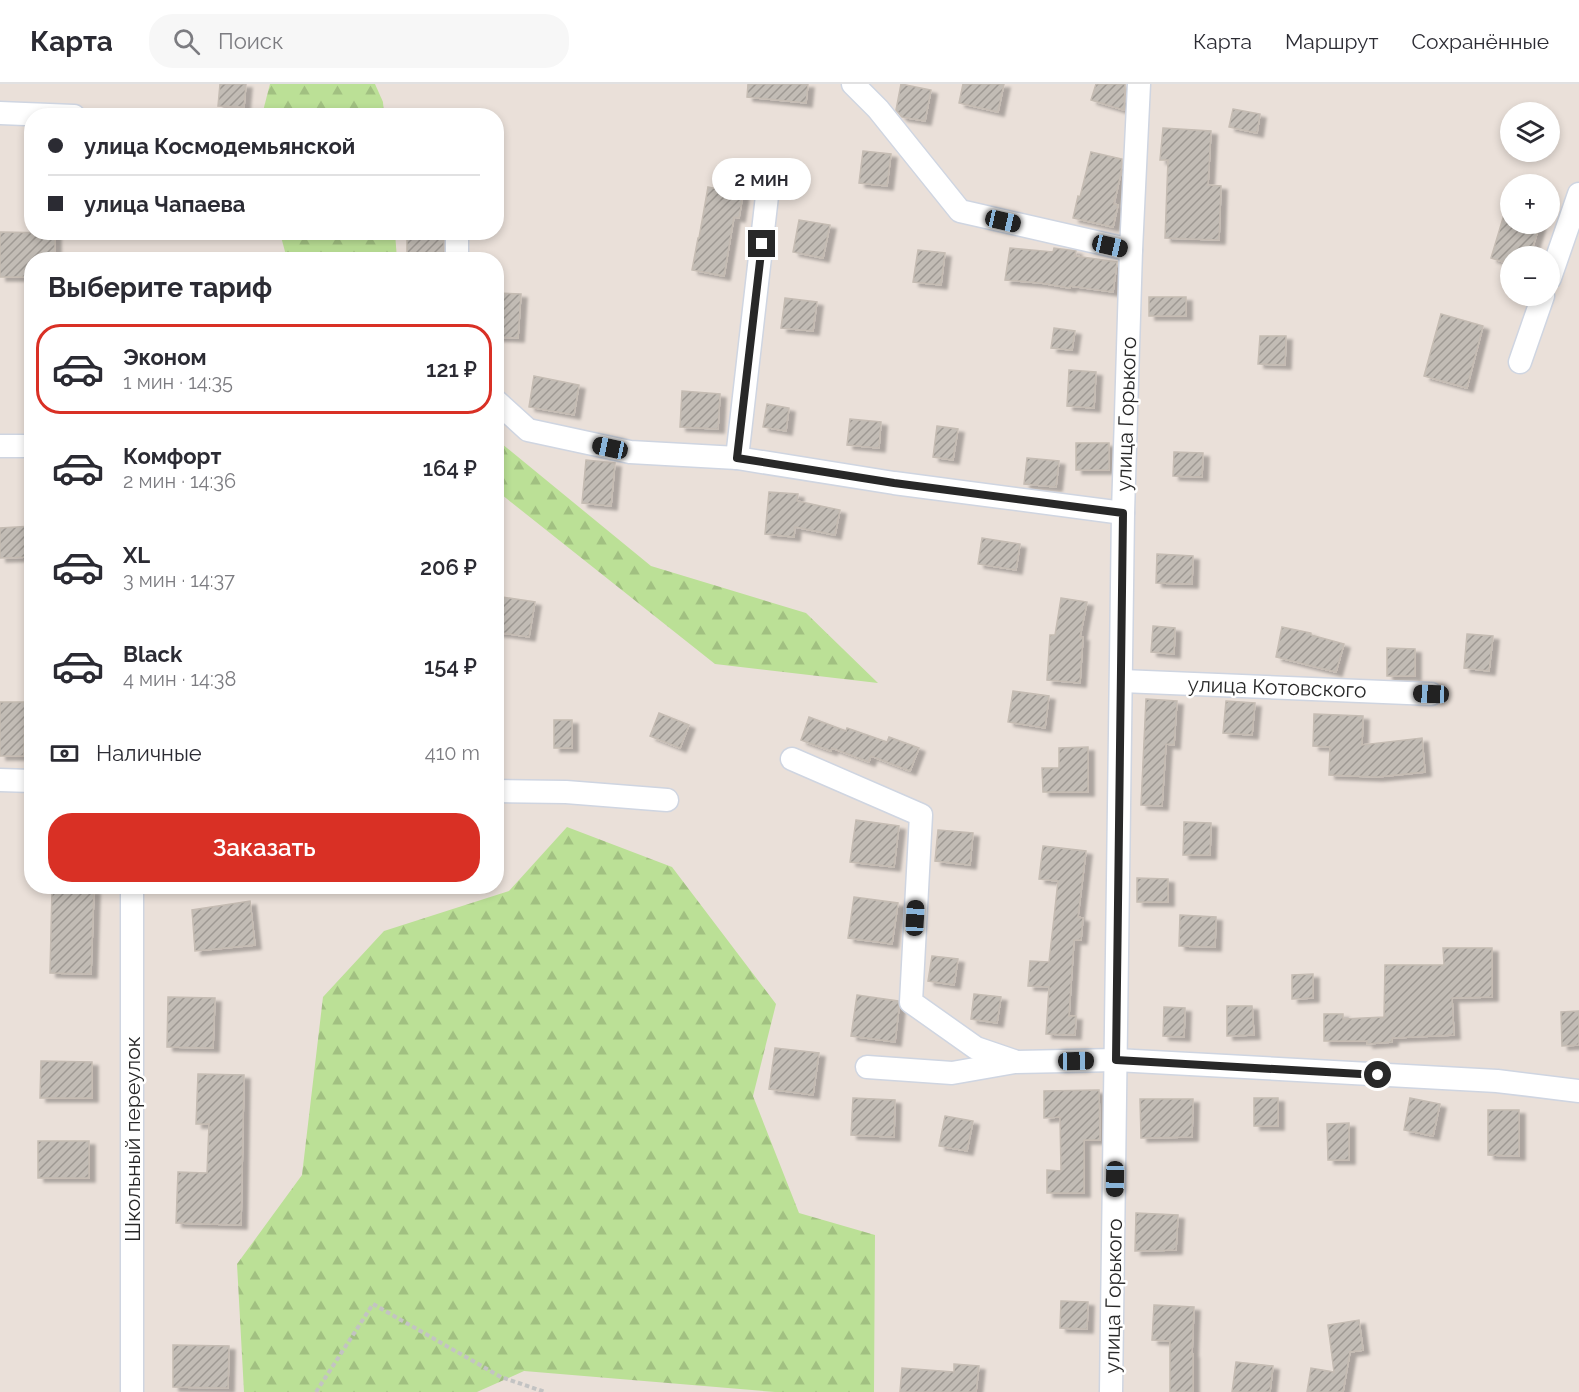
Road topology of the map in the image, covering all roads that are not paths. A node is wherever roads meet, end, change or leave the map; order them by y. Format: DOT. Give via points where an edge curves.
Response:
graph roads {
  1 [pos="853,84"];
  2 [pos="1139,84"];
  3 [pos="0,113"];
  4 [pos="24,114"];
  5 [pos="1579,194"];
  6 [pos="767,196"];
  7 [pos="1560,249"];
  8 [pos="1131,250"];
  9 [pos="1540,306"];
  10 [pos="1520,362"];
  11 [pos="504,408"];
  12 [pos="0,446"];
  13 [pos="24,446"];
  14 [pos="737,458"];
  15 [pos="1123,513"];
  16 [pos="1122,681"];
  17 [pos="1431,694"];
  18 [pos="792,759"];
  19 [pos="0,780"];
  20 [pos="24,781"];
  21 [pos="504,791"];
  22 [pos="667,800"];
  23 [pos="132,894"];
  24 [pos="1116,1060"];
  25 [pos="1015,1062"];
  26 [pos="867,1067"];
  27 [pos="1579,1090"];
  28 [pos="132,1392"];
  29 [pos="1111,1392"];
  1 -- 8 [label="street" via="878,109 960,211"];
  2 -- 8 [label="street, улица Горького"];
  3 -- 4 [label="street"];
  5 -- 7 [label="street"];
  6 -- 14 [label="street"];
  8 -- 15 [label="street, улица Горького"];
  9 -- 10 [label="street"];
  11 -- 14 [label="street" via="528,430 630,452"];
  12 -- 13 [label="street"];
  14 -- 15 [label="street"];
  15 -- 16 [label="street, улица Горького"];
  16 -- 17 [label="street, улица Котовского"];
  16 -- 24 [label="street, улица Горького"];
  18 -- 25 [label="street" via="921,815 911,1002 976,1048"];
  19 -- 20 [label="street"];
  21 -- 22 [label="street"];
  23 -- 28 [label="street, Школьный переулок"];
  24 -- 25 [label="street"];
  24 -- 27 [label="street"];
  24 -- 29 [label="street, улица Горького"];
  25 -- 26 [label="street" via="952,1073"];
}
